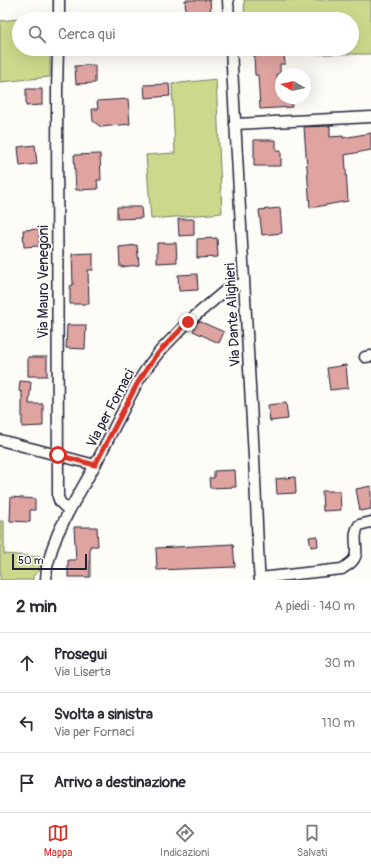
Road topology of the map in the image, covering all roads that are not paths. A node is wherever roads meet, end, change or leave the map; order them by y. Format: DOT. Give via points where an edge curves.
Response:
graph roads {
  1 [pos="59,0"];
  2 [pos="228,0"];
  3 [pos="58,12"];
  4 [pos="229,12"];
  5 [pos="58,56"];
  6 [pos="231,56"];
  7 [pos="371,117"];
  8 [pos="236,124"];
  9 [pos="244,284"];
  10 [pos="0,440"];
  11 [pos="58,455"];
  12 [pos="95,465"];
  13 [pos="69,511"];
  14 [pos="371,522"];
  15 [pos="260,579"];
  16 [pos="46,580"];
  1 -- 3 [label="street"];
  2 -- 4 [label="street"];
  5 -- 11 [label="street, Via Mauro Venegoni"];
  6 -- 8 [label="street, Via Dante Alighieri"];
  7 -- 8 [label="street"];
  8 -- 9 [label="street, Via Dante Alighieri"];
  9 -- 12 [label="street, Via per Fornaci" via="227,289 188,322 160,351 137,384"];
  9 -- 15 [label="street, Via Dante Alighieri"];
  10 -- 11 [label="street"];
  11 -- 12 [label="street"];
  11 -- 13 [label="street, Via Mauro Venegoni" via="58,497"];
  12 -- 13 [label="street, Via per Fornaci"];
  13 -- 16 [label="street, Via per Fornaci" via="52,549"];
  14 -- 15 [label="street" via="359,525 356,529 355,558 342,569"];
}
